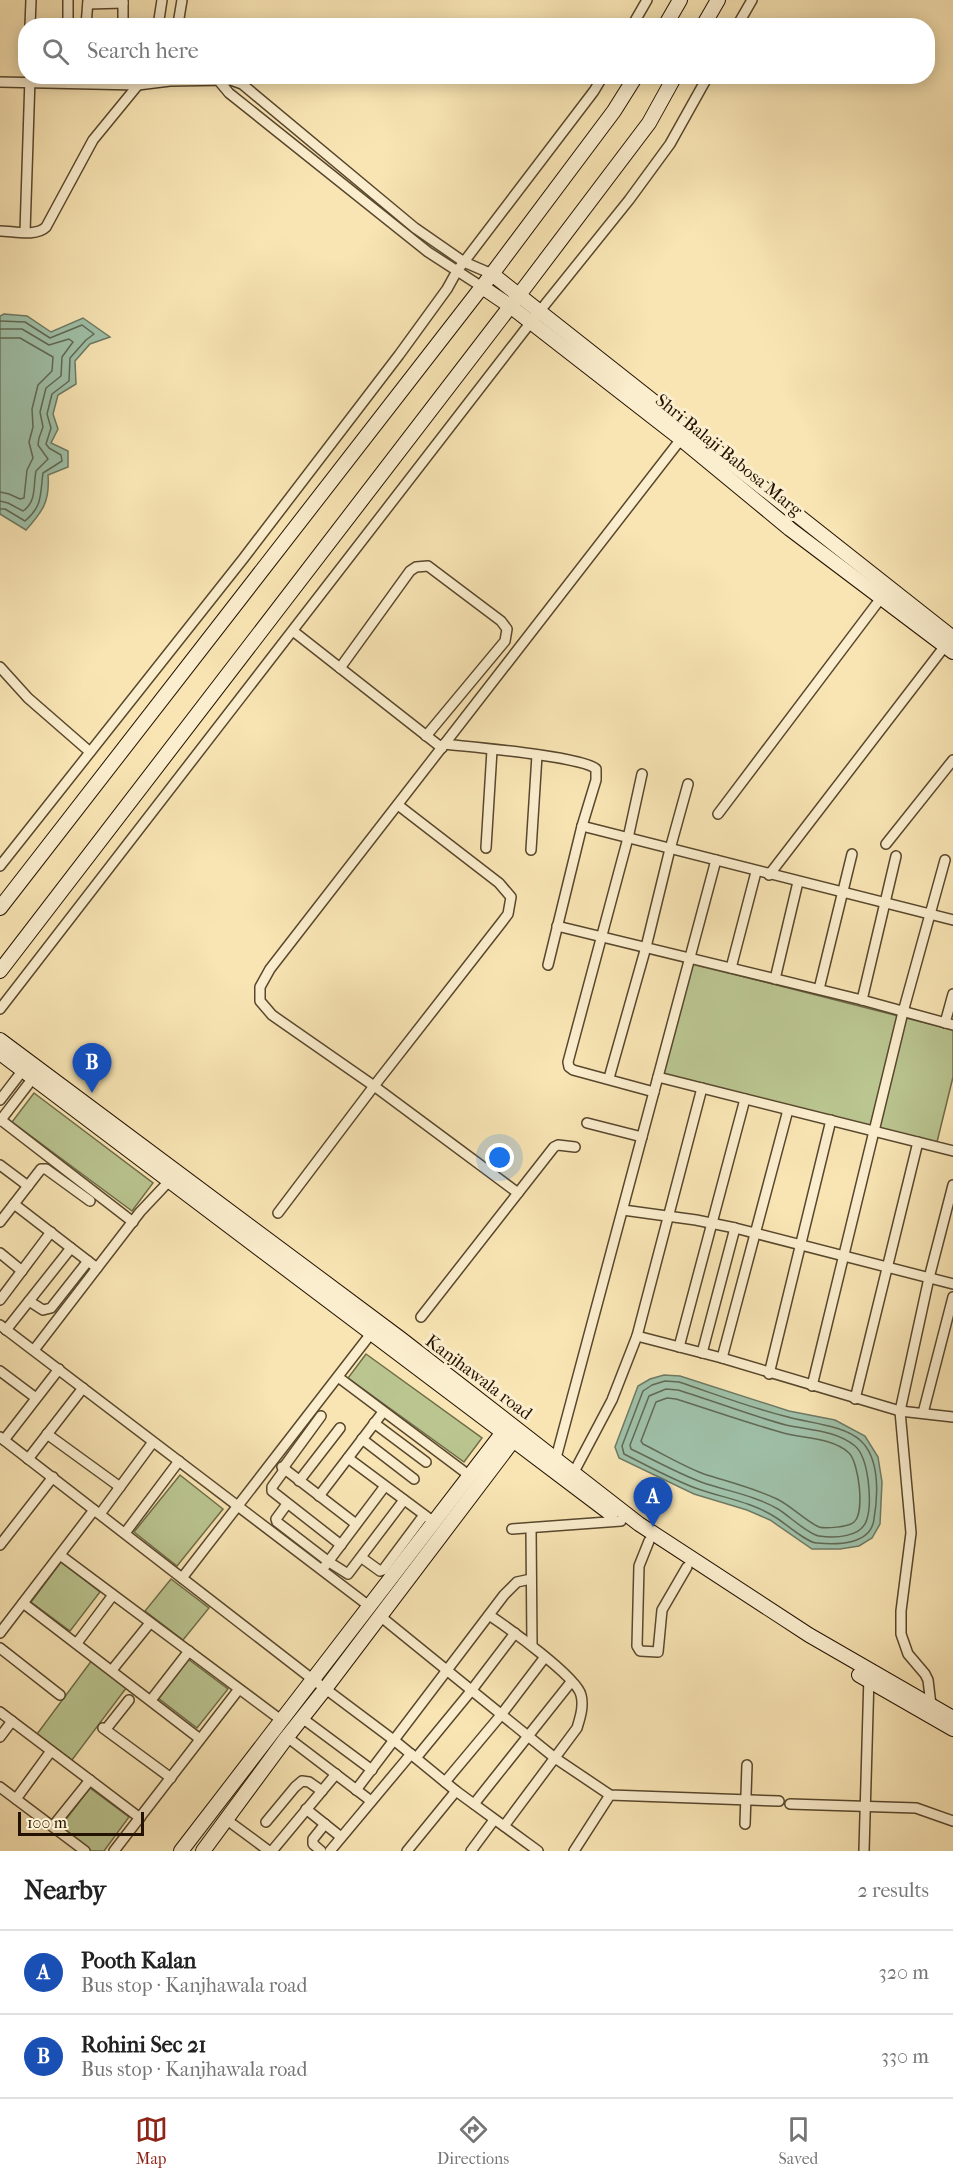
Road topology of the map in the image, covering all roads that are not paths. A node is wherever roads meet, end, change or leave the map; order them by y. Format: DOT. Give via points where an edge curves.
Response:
graph roads {
  1 [pos="31,0"];
  2 [pos="68,0"];
  3 [pos="162,0"];
  4 [pos="182,0"];
  5 [pos="647,0"];
  6 [pos="680,0"];
  7 [pos="718,0"];
  8 [pos="752,0"];
  9 [pos="123,1"];
  10 [pos="88,2"];
  11 [pos="30,18"];
  12 [pos="68,18"];
  13 [pos="87,18"];
  14 [pos="123,18"];
  15 [pos="159,18"];
  16 [pos="179,18"];
  17 [pos="637,18"];
  18 [pos="670,18"];
  19 [pos="708,18"];
  20 [pos="742,18"];
  21 [pos="18,80"];
  22 [pos="0,82"];
  23 [pos="30,84"];
  24 [pos="135,84"];
  25 [pos="146,84"];
  26 [pos="222,84"];
  27 [pos="242,84"];
  28 [pos="598,84"];
  29 [pos="631,84"];
  30 [pos="671,84"];
  31 [pos="704,84"];
  32 [pos="138,85"];
  33 [pos="0,231"];
  34 [pos="25,232"];
  35 [pos="464,262"];
  36 [pos="457,271"];
  37 [pos="492,274"];
  38 [pos="482,287"];
  39 [pos="515,300"];
  40 [pos="535,317"];
  41 [pos="681,439"];
  42 [pos="881,598"];
  43 [pos="293,631"];
  44 [pos="951,642"];
  45 [pos="0,667"];
  46 [pos="340,668"];
  47 [pos="426,736"];
  48 [pos="443,746"];
  49 [pos="492,750"];
  50 [pos="90,752"];
  51 [pos="537,755"];
  52 [pos="953,760"];
  53 [pos="642,774"];
  54 [pos="688,784"];
  55 [pos="398,805"];
  56 [pos="718,814"];
  57 [pos="582,826"];
  58 [pos="628,838"];
  59 [pos="886,844"];
  60 [pos="486,848"];
  61 [pos="669,849"];
  62 [pos="531,850"];
  63 [pos="852,854"];
  64 [pos="896,856"];
  65 [pos="716,860"];
  66 [pos="945,860"];
  67 [pos="0,866"];
  68 [pos="756,872"];
  69 [pos="769,875"];
  70 [pos="798,882"];
  71 [pos="843,893"];
  72 [pos="886,904"];
  73 [pos="0,908"];
  74 [pos="929,914"];
  75 [pos="953,920"];
  76 [pos="557,926"];
  77 [pos="602,937"];
  78 [pos="646,947"];
  79 [pos="690,958"];
  80 [pos="548,965"];
  81 [pos="731,968"];
  82 [pos="0,971"];
  83 [pos="775,979"];
  84 [pos="819,989"];
  85 [pos="953,994"];
  86 [pos="862,1000"];
  87 [pos="0,1009"];
  88 [pos="903,1012"];
  89 [pos="949,1024"];
  90 [pos="0,1040"];
  91 [pos="0,1053"];
  92 [pos="28,1074"];
  93 [pos="658,1077"];
  94 [pos="609,1078"];
  95 [pos="374,1086"];
  96 [pos="702,1088"];
  97 [pos="654,1092"];
  98 [pos="745,1099"];
  99 [pos="0,1100"];
  100 [pos="788,1110"];
  101 [pos="831,1120"];
  102 [pos="0,1121"];
  103 [pos="586,1122"];
  104 [pos="874,1131"];
  105 [pos="642,1137"];
  106 [pos="918,1142"];
  107 [pos="576,1147"];
  108 [pos="953,1151"];
  109 [pos="0,1165"];
  110 [pos="174,1177"];
  111 [pos="953,1185"];
  112 [pos="28,1186"];
  113 [pos="518,1193"];
  114 [pos="90,1201"];
  115 [pos="14,1204"];
  116 [pos="623,1210"];
  117 [pos="278,1213"];
  118 [pos="667,1217"];
  119 [pos="0,1222"];
  120 [pos="133,1222"];
  121 [pos="712,1223"];
  122 [pos="735,1228"];
  123 [pos="51,1232"];
  124 [pos="756,1234"];
  125 [pos="800,1246"];
  126 [pos="71,1248"];
  127 [pos="0,1253"];
  128 [pos="843,1257"];
  129 [pos="88,1261"];
  130 [pos="888,1268"];
  131 [pos="97,1269"];
  132 [pos="22,1271"];
  133 [pos="929,1278"];
  134 [pos="0,1281"];
  135 [pos="953,1284"];
  136 [pos="9,1288"];
  137 [pos="953,1297"];
  138 [pos="0,1300"];
  139 [pos="29,1301"];
  140 [pos="421,1317"];
  141 [pos="3,1328"];
  142 [pos="375,1328"];
  143 [pos="637,1336"];
  144 [pos="680,1347"];
  145 [pos="33,1350"];
  146 [pos="702,1353"];
  147 [pos="722,1358"];
  148 [pos="59,1369"];
  149 [pos="0,1371"];
  150 [pos="769,1374"];
  151 [pos="338,1377"];
  152 [pos="812,1386"];
  153 [pos="83,1388"];
  154 [pos="36,1398"];
  155 [pos="855,1399"];
  156 [pos="900,1411"];
  157 [pos="382,1412"];
  158 [pos="923,1413"];
  159 [pos="321,1416"];
  160 [pos="953,1417"];
  161 [pos="374,1423"];
  162 [pos="340,1428"];
  163 [pos="512,1431"];
  164 [pos="47,1434"];
  165 [pos="2,1438"];
  166 [pos="362,1439"];
  167 [pos="153,1442"];
  168 [pos="28,1458"];
  169 [pos="348,1458"];
  170 [pos="556,1458"];
  171 [pos="273,1460"];
  172 [pos="179,1461"];
  173 [pos="426,1462"];
  174 [pos="284,1468"];
  175 [pos="574,1472"];
  176 [pos="470,1476"];
  177 [pos="53,1477"];
  178 [pos="414,1479"];
  179 [pos="299,1481"];
  180 [pos="385,1486"];
  181 [pos="120,1487"];
  182 [pos="319,1496"];
  183 [pos="404,1500"];
  184 [pos="287,1504"];
  185 [pos="238,1506"];
  186 [pos="97,1512"];
  187 [pos="429,1519"];
  188 [pos="621,1521"];
  189 [pos="357,1524"];
  190 [pos="531,1528"];
  191 [pos="512,1529"];
  192 [pos="125,1533"];
  193 [pos="649,1541"];
  194 [pos="0,1545"];
  195 [pos="341,1545"];
  196 [pos="60,1555"];
  197 [pos="362,1558"];
  198 [pos="329,1562"];
  199 [pos="687,1567"];
  200 [pos="322,1570"];
  201 [pos="182,1578"];
  202 [pos="531,1579"];
  203 [pos="113,1595"];
  204 [pos="23,1603"];
  205 [pos="369,1606"];
  206 [pos="489,1615"];
  207 [pos="380,1616"];
  208 [pos="150,1623"];
  209 [pos="0,1633"];
  210 [pos="515,1633"];
  211 [pos="76,1643"];
  212 [pos="532,1645"];
  213 [pos="0,1648"];
  214 [pos="189,1651"];
  215 [pos="545,1657"];
  216 [pos="112,1670"];
  217 [pos="446,1671"];
  218 [pos="869,1675"];
  219 [pos="312,1680"];
  220 [pos="571,1682"];
  221 [pos="239,1689"];
  222 [pos="325,1689"];
  223 [pos="471,1692"];
  224 [pos="60,1695"];
  225 [pos="129,1700"];
  226 [pos="151,1700"];
  227 [pos="931,1705"];
  228 [pos="0,1712"];
  229 [pos="501,1715"];
  230 [pos="302,1718"];
  231 [pos="953,1718"];
  232 [pos="281,1720"];
  233 [pos="12,1721"];
  234 [pos="953,1729"];
  235 [pos="0,1737"];
  236 [pos="287,1737"];
  237 [pos="529,1737"];
  238 [pos="200,1739"];
  239 [pos="395,1741"];
  240 [pos="51,1751"];
  241 [pos="414,1756"];
  242 [pos="555,1758"];
  243 [pos="747,1765"];
  244 [pos="372,1770"];
  245 [pos="336,1774"];
  246 [pos="171,1778"];
  247 [pos="90,1780"];
  248 [pos="445,1782"];
  249 [pos="0,1787"];
  250 [pos="357,1790"];
  251 [pos="322,1791"];
  252 [pos="456,1791"];
  253 [pos="610,1794"];
  254 [pos="16,1799"];
  255 [pos="746,1800"];
  256 [pos="371,1801"];
  257 [pos="779,1801"];
  258 [pos="474,1804"];
  259 [pos="790,1804"];
  260 [pos="865,1806"];
  261 [pos="306,1809"];
  262 [pos="140,1818"];
  263 [pos="227,1820"];
  264 [pos="494,1820"];
  265 [pos="953,1821"];
  266 [pos="266,1822"];
  267 [pos="325,1824"];
  268 [pos="745,1824"];
  269 [pos="53,1826"];
  270 [pos="504,1826"];
  271 [pos="341,1837"];
  272 [pos="85,1851"];
  273 [pos="114,1851"];
  274 [pos="181,1851"];
  275 [pos="203,1851"];
  276 [pos="270,1851"];
  277 [pos="321,1851"];
  278 [pos="330,1851"];
  279 [pos="407,1851"];
  280 [pos="471,1851"];
  281 [pos="538,1851"];
  282 [pos="574,1851"];
  283 [pos="864,1851"];
  1 -- 11 [label="street"];
  2 -- 12 [label="street"];
  3 -- 15 [label="street"];
  4 -- 16 [label="street"];
  5 -- 17 [label="street"];
  6 -- 18 [label="street"];
  7 -- 19 [label="street"];
  8 -- 20 [label="street"];
  9 -- 10 [label="street"];
  9 -- 14 [label="street"];
  10 -- 13 [label="street"];
  21 -- 22 [label="street"];
  23 -- 34 [label="street"];
  24 -- 32 [label="street"];
  25 -- 32 [label="street"];
  26 -- 36 [label="street" via="428,252"];
  27 -- 35 [label="street" via="416,228"];
  28 -- 35 [label="street"];
  29 -- 37 [label="street"];
  30 -- 39 [label="street" via="649,123"];
  31 -- 40 [label="street" via="670,144"];
  32 -- 34 [label="street" via="93,140 46,227"];
  33 -- 34 [label="street"];
  35 -- 36 [label="street"];
  35 -- 37 [label="street"];
  36 -- 38 [label="street"];
  36 -- 50 [label="street" via="399,356"];
  37 -- 38 [label="street"];
  37 -- 39 [label="street, Shri Balaji Babosa Marg"];
  38 -- 39 [label="street, Shri Balaji Babosa Marg"];
  38 -- 73 [label="street"];
  39 -- 40 [label="street, Shri Balaji Babosa Marg"];
  39 -- 82 [label="street"];
  40 -- 41 [label="street, Shri Balaji Babosa Marg"];
  40 -- 43 [label="street"];
  40 -- 44 [label="street, Shri Balaji Babosa Marg"];
  41 -- 42 [label="street, Shri Balaji Babosa Marg"];
  41 -- 48 [label="street"];
  42 -- 44 [label="street, Shri Balaji Babosa Marg"];
  42 -- 56 [label="street"];
  43 -- 46 [label="street"];
  43 -- 87 [label="street"];
  44 -- 69 [label="street"];
  45 -- 50 [label="street" via="28,698"];
  46 -- 47 [label="street"];
  46 -- 47 [label="street" via="416,567 428,566 501,621 507,629 505,640"];
  47 -- 48 [label="street"];
  48 -- 49 [label="street"];
  48 -- 55 [label="street"];
  49 -- 51 [label="street"];
  49 -- 60 [label="street"];
  50 -- 67 [label="street"];
  51 -- 57 [label="street" via="596,769"];
  51 -- 62 [label="street"];
  52 -- 59 [label="street"];
  53 -- 58 [label="street"];
  54 -- 61 [label="street"];
  55 -- 95 [label="street" via="499,883 512,902 508,914"];
  55 -- 95 [label="street" via="270,969 259,992 260,1001 272,1015"];
  57 -- 58 [label="street"];
  57 -- 76 [label="street"];
  58 -- 61 [label="street"];
  58 -- 77 [label="street"];
  61 -- 65 [label="street"];
  61 -- 78 [label="street"];
  63 -- 71 [label="street"];
  64 -- 72 [label="street"];
  65 -- 68 [label="street"];
  65 -- 79 [label="street"];
  66 -- 74 [label="street"];
  68 -- 69 [label="street"];
  68 -- 81 [label="street"];
  69 -- 70 [label="street"];
  70 -- 71 [label="street"];
  70 -- 83 [label="street"];
  71 -- 72 [label="street"];
  71 -- 84 [label="street"];
  72 -- 74 [label="street"];
  72 -- 86 [label="street"];
  74 -- 75 [label="street"];
  74 -- 88 [label="street"];
  76 -- 77 [label="street"];
  76 -- 80 [label="street"];
  77 -- 78 [label="street"];
  77 -- 94 [label="street" via="567,1062 573,1070"];
  78 -- 79 [label="street"];
  78 -- 94 [label="street"];
  79 -- 81 [label="street"];
  79 -- 93 [label="street"];
  81 -- 83 [label="street"];
  83 -- 84 [label="street"];
  84 -- 86 [label="street"];
  85 -- 89 [label="street"];
  86 -- 88 [label="street"];
  88 -- 89 [label="street"];
  88 -- 104 [label="street"];
  90 -- 110 [label="street, Kanjhawala road"];
  91 -- 92 [label="street, Kanjhawala road"];
  92 -- 99 [label="street"];
  92 -- 102 [label="street"];
  92 -- 110 [label="street, Kanjhawala road"];
  93 -- 96 [label="street"];
  93 -- 97 [label="street"];
  94 -- 97 [label="street"];
  95 -- 113 [label="street"];
  95 -- 117 [label="street"];
  96 -- 98 [label="street"];
  96 -- 118 [label="street"];
  97 -- 105 [label="street"];
  98 -- 100 [label="street"];
  98 -- 121 [label="street"];
  100 -- 101 [label="street"];
  100 -- 124 [label="street"];
  101 -- 104 [label="street"];
  101 -- 125 [label="street"];
  102 -- 120 [label="street"];
  103 -- 105 [label="street"];
  104 -- 106 [label="street"];
  104 -- 128 [label="street"];
  105 -- 116 [label="street"];
  106 -- 108 [label="street"];
  106 -- 130 [label="street"];
  107 -- 113 [label="street" via="556,1146"];
  109 -- 112 [label="street"];
  110 -- 120 [label="street"];
  110 -- 142 [label="street, Kanjhawala road"];
  111 -- 133 [label="street"];
  112 -- 114 [label="street" via="44,1169"];
  112 -- 115 [label="street"];
  113 -- 140 [label="street"];
  115 -- 119 [label="street"];
  115 -- 123 [label="street"];
  116 -- 118 [label="street"];
  116 -- 170 [label="street"];
  118 -- 121 [label="street"];
  118 -- 143 [label="street"];
  120 -- 131 [label="street"];
  121 -- 122 [label="street"];
  121 -- 144 [label="street"];
  122 -- 124 [label="street"];
  122 -- 146 [label="street"];
  123 -- 126 [label="street"];
  123 -- 132 [label="street"];
  124 -- 125 [label="street"];
  124 -- 147 [label="street"];
  125 -- 128 [label="street"];
  125 -- 150 [label="street"];
  126 -- 129 [label="street"];
  126 -- 139 [label="street"];
  127 -- 132 [label="street"];
  128 -- 130 [label="street"];
  128 -- 152 [label="street"];
  129 -- 131 [label="street"];
  129 -- 139 [label="street" via="51,1308 43,1310"];
  130 -- 133 [label="street"];
  130 -- 155 [label="street"];
  131 -- 145 [label="street"];
  132 -- 136 [label="street"];
  133 -- 135 [label="street"];
  133 -- 156 [label="street"];
  134 -- 136 [label="street"];
  136 -- 138 [label="street"];
  137 -- 158 [label="street"];
  139 -- 141 [label="street"];
  141 -- 145 [label="street"];
  142 -- 151 [label="street"];
  142 -- 163 [label="street, Kanjhawala road"];
  143 -- 144 [label="street"];
  143 -- 175 [label="street" via="612,1400"];
  144 -- 146 [label="street"];
  145 -- 148 [label="street"];
  146 -- 147 [label="street"];
  147 -- 150 [label="street"];
  148 -- 153 [label="street"];
  148 -- 154 [label="street"];
  149 -- 154 [label="street"];
  150 -- 152 [label="street"];
  151 -- 157 [label="street"];
  151 -- 171 [label="street"];
  152 -- 155 [label="street"];
  153 -- 164 [label="street"];
  153 -- 167 [label="street"];
  154 -- 165 [label="street"];
  155 -- 156 [label="street"];
  156 -- 158 [label="street"];
  156 -- 227 [label="street" via="911,1533 901,1634 908,1654 925,1674"];
  157 -- 161 [label="street"];
  157 -- 176 [label="street"];
  158 -- 160 [label="street"];
  159 -- 174 [label="street"];
  161 -- 166 [label="street"];
  161 -- 173 [label="street"];
  162 -- 179 [label="street"];
  163 -- 170 [label="street, Kanjhawala road"];
  163 -- 176 [label="street"];
  163 -- 188 [label="street, Kanjhawala road"];
  163 -- 207 [label="street"];
  164 -- 168 [label="street"];
  164 -- 181 [label="street"];
  165 -- 168 [label="street"];
  166 -- 169 [label="street"];
  166 -- 178 [label="street"];
  167 -- 172 [label="street"];
  167 -- 181 [label="street"];
  168 -- 177 [label="street"];
  169 -- 180 [label="street"];
  169 -- 182 [label="street"];
  170 -- 175 [label="street, Kanjhawala road"];
  171 -- 174 [label="street"];
  171 -- 185 [label="street"];
  172 -- 185 [label="street"];
  172 -- 192 [label="street"];
  174 -- 179 [label="street"];
  174 -- 184 [label="street" via="271,1489"];
  175 -- 218 [label="street, Kanjhawala road" via="639,1524"];
  176 -- 187 [label="street"];
  177 -- 186 [label="street"];
  177 -- 194 [label="street"];
  179 -- 182 [label="street"];
  180 -- 183 [label="street"];
  180 -- 189 [label="street"];
  181 -- 186 [label="street"];
  182 -- 189 [label="street"];
  183 -- 187 [label="street"];
  183 -- 197 [label="street"];
  184 -- 195 [label="street"];
  184 -- 198 [label="street" via="276,1521"];
  185 -- 200 [label="street"];
  185 -- 201 [label="street"];
  186 -- 192 [label="street"];
  186 -- 196 [label="street"];
  187 -- 197 [label="street" via="382,1570"];
  187 -- 205 [label="street"];
  188 -- 190 [label="street"];
  188 -- 193 [label="street, Kanjhawala road"];
  189 -- 195 [label="street"];
  190 -- 191 [label="street"];
  190 -- 202 [label="street"];
  192 -- 201 [label="street"];
  193 -- 199 [label="street, Kanjhawala road"];
  193 -- 199 [label="street" via="639,1566 640,1651 658,1652 662,1610"];
  195 -- 198 [label="street"];
  196 -- 203 [label="street"];
  196 -- 204 [label="street"];
  197 -- 198 [label="street" via="348,1574"];
  198 -- 200 [label="street"];
  199 -- 218 [label="street, Kanjhawala road" via="795,1636"];
  200 -- 205 [label="street"];
  201 -- 219 [label="street"];
  202 -- 206 [label="street" via="511,1587"];
  202 -- 212 [label="street"];
  203 -- 208 [label="street"];
  203 -- 211 [label="street"];
  204 -- 209 [label="street"];
  204 -- 211 [label="street"];
  205 -- 219 [label="street"];
  206 -- 210 [label="street"];
  206 -- 217 [label="street"];
  207 -- 217 [label="street"];
  207 -- 222 [label="street"];
  208 -- 214 [label="street"];
  208 -- 216 [label="street"];
  210 -- 212 [label="street"];
  210 -- 223 [label="street"];
  211 -- 216 [label="street"];
  212 -- 215 [label="street"];
  213 -- 224 [label="street"];
  214 -- 221 [label="street"];
  214 -- 226 [label="street"];
  215 -- 220 [label="street"];
  215 -- 229 [label="street"];
  216 -- 226 [label="street"];
  217 -- 223 [label="street"];
  217 -- 239 [label="street"];
  218 -- 227 [label="street, Kanjhawala road"];
  218 -- 234 [label="street, Kanjhawala road"];
  218 -- 260 [label="street"];
  219 -- 222 [label="street"];
  219 -- 232 [label="street"];
  220 -- 237 [label="street"];
  220 -- 242 [label="street" via="582,1696 581,1716 578,1728"];
  221 -- 232 [label="street"];
  221 -- 238 [label="street"];
  222 -- 230 [label="street"];
  222 -- 239 [label="street"];
  223 -- 229 [label="street"];
  223 -- 241 [label="street"];
  225 -- 246 [label="street" via="104,1728"];
  226 -- 238 [label="street"];
  227 -- 231 [label="street, Kanjhawala road"];
  228 -- 233 [label="street"];
  229 -- 237 [label="street"];
  229 -- 248 [label="street"];
  230 -- 236 [label="street"];
  230 -- 244 [label="street"];
  232 -- 274 [label="street"];
  233 -- 235 [label="street"];
  233 -- 240 [label="street"];
  236 -- 245 [label="street"];
  236 -- 263 [label="street"];
  237 -- 242 [label="street"];
  237 -- 258 [label="street"];
  238 -- 246 [label="street"];
  239 -- 241 [label="street"];
  239 -- 244 [label="street"];
  240 -- 247 [label="street"];
  240 -- 254 [label="street"];
  241 -- 248 [label="street"];
  241 -- 256 [label="street"];
  242 -- 253 [label="street"];
  242 -- 270 [label="street"];
  243 -- 255 [label="street"];
  244 -- 250 [label="street"];
  245 -- 250 [label="street"];
  245 -- 251 [label="street"];
  246 -- 262 [label="street"];
  247 -- 262 [label="street"];
  247 -- 269 [label="street"];
  248 -- 252 [label="street"];
  249 -- 254 [label="street"];
  250 -- 256 [label="street"];
  251 -- 261 [label="street"];
  251 -- 266 [label="street" via="302,1781"];
  252 -- 258 [label="street"];
  252 -- 279 [label="street"];
  253 -- 255 [label="street"];
  253 -- 282 [label="street"];
  254 -- 269 [label="street"];
  255 -- 257 [label="street"];
  255 -- 268 [label="street"];
  256 -- 271 [label="street"];
  258 -- 264 [label="street"];
  259 -- 260 [label="street"];
  260 -- 265 [label="street" via="922,1809"];
  260 -- 283 [label="street"];
  261 -- 267 [label="street"];
  261 -- 276 [label="street"];
  262 -- 273 [label="street"];
  263 -- 275 [label="street"];
  263 -- 276 [label="street"];
  264 -- 270 [label="street"];
  264 -- 280 [label="street"];
  267 -- 271 [label="street"];
  267 -- 277 [label="street" via="313,1839"];
  269 -- 272 [label="street"];
  270 -- 281 [label="street"];
  271 -- 278 [label="street"];
}
